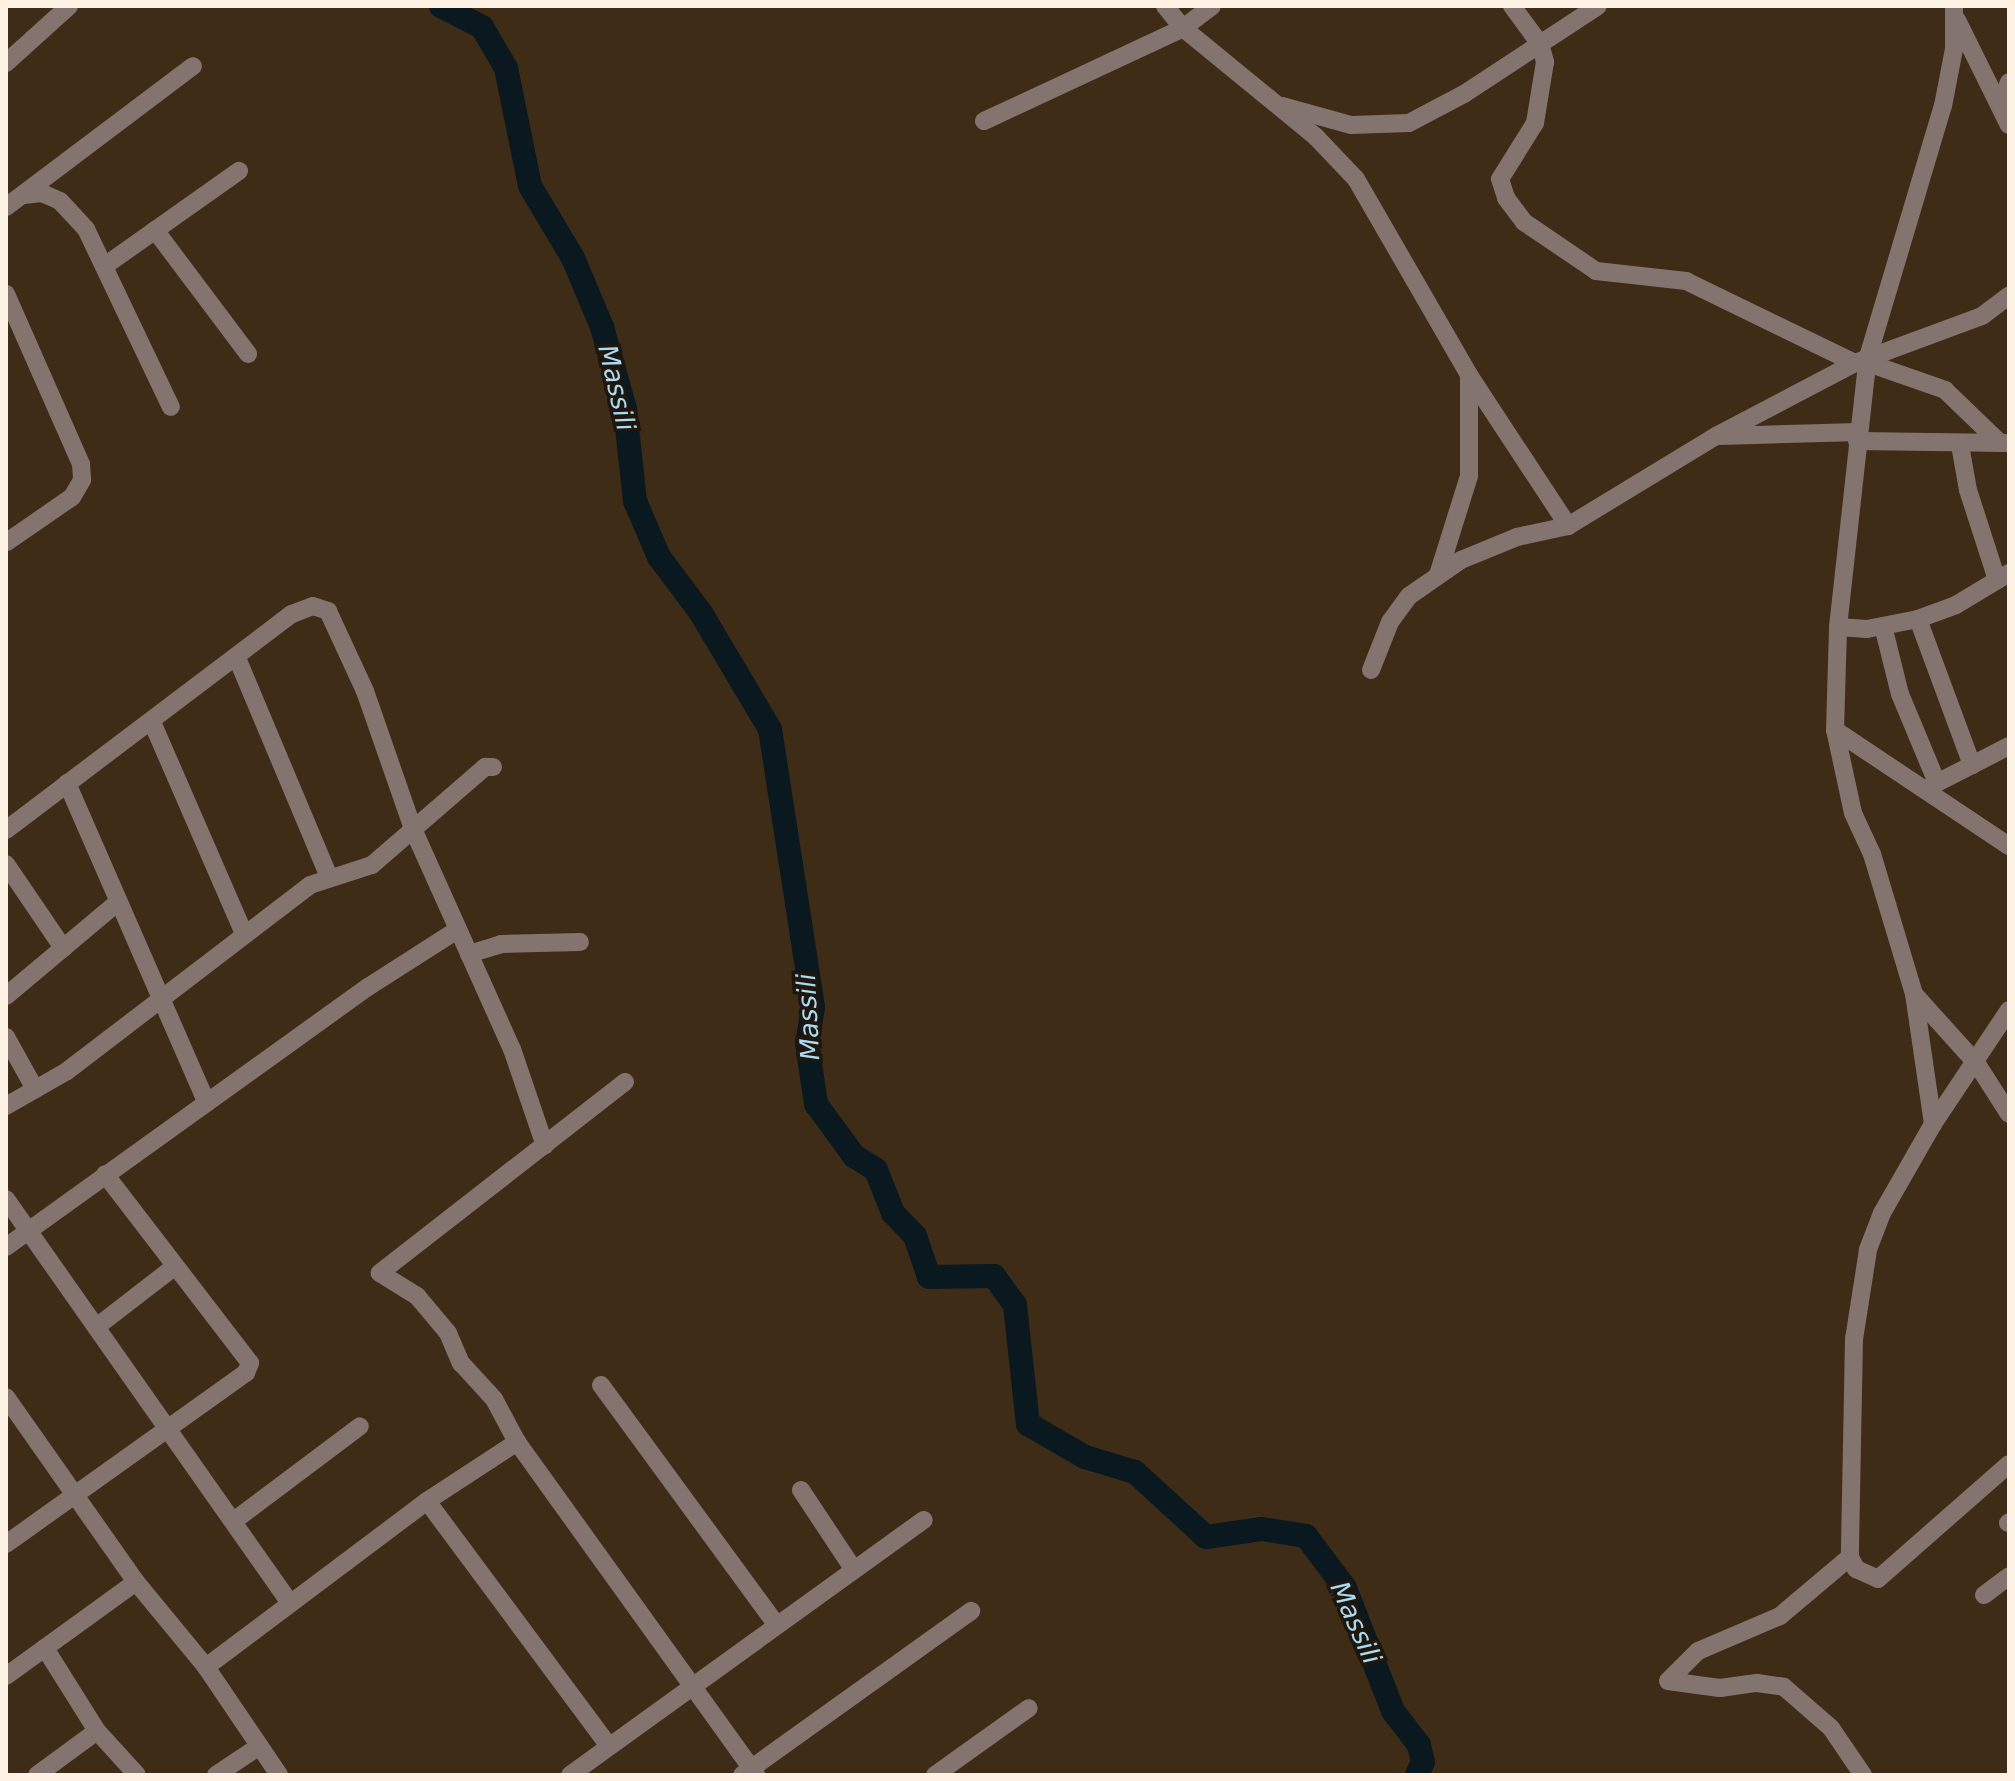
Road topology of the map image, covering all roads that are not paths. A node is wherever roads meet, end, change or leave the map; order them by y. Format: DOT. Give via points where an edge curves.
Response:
graph roads {
  1 [pos="69,6"];
  2 [pos="1165,6"];
  3 [pos="1212,6"];
  4 [pos="1512,6"];
  5 [pos="1598,6"];
  6 [pos="1953,8"];
  7 [pos="1183,28"];
  8 [pos="1540,44"];
  9 [pos="6,63"];
  10 [pos="193,66"];
  11 [pos="2009,82"];
  12 [pos="1282,106"];
  13 [pos="2001,106"];
  14 [pos="984,121"];
  15 [pos="2009,125"];
  16 [pos="239,171"];
  17 [pos="24,195"];
  18 [pos="6,207"];
  19 [pos="155,230"];
  20 [pos="106,265"];
  21 [pos="6,294"];
  22 [pos="2009,296"];
  23 [pos="248,354"];
  24 [pos="1864,361"];
  25 [pos="1469,375"];
  26 [pos="171,407"];
  27 [pos="1716,436"];
  28 [pos="1857,436"];
  29 [pos="2004,443"];
  30 [pos="1960,445"];
  31 [pos="1568,526"];
  32 [pos="6,541"];
  33 [pos="1438,575"];
  34 [pos="2003,576"];
  35 [pos="1918,619"];
  36 [pos="1883,626"];
  37 [pos="1838,627"];
  38 [pos="237,658"];
  39 [pos="1371,670"];
  40 [pos="152,722"];
  41 [pos="1835,730"];
  42 [pos="2009,746"];
  43 [pos="1972,765"];
  44 [pos="493,767"];
  45 [pos="67,783"];
  46 [pos="1929,787"];
  47 [pos="413,829"];
  48 [pos="6,830"];
  49 [pos="2005,839"];
  50 [pos="6,864"];
  51 [pos="328,875"];
  52 [pos="118,902"];
  53 [pos="457,930"];
  54 [pos="244,934"];
  55 [pos="580,942"];
  56 [pos="63,948"];
  57 [pos="469,954"];
  58 [pos="1914,994"];
  59 [pos="6,996"];
  60 [pos="160,1000"];
  61 [pos="2009,1010"];
  62 [pos="6,1037"];
  63 [pos="1977,1064"];
  64 [pos="625,1082"];
  65 [pos="35,1089"];
  66 [pos="207,1103"];
  67 [pos="6,1106"];
  68 [pos="2009,1114"];
  69 [pos="1933,1124"];
  70 [pos="545,1146"];
  71 [pos="105,1174"];
  72 [pos="6,1199"];
  73 [pos="31,1228"];
  74 [pos="6,1247"];
  75 [pos="174,1267"];
  76 [pos="99,1325"];
  77 [pos="601,1385"];
  78 [pos="7,1402"];
  79 [pos="168,1424"];
  80 [pos="360,1426"];
  81 [pos="517,1442"];
  82 [pos="2009,1464"];
  83 [pos="801,1490"];
  84 [pos="76,1496"];
  85 [pos="427,1501"];
  86 [pos="235,1520"];
  87 [pos="924,1520"];
  88 [pos="6,1544"];
  89 [pos="1850,1557"];
  90 [pos="854,1570"];
  91 [pos="2009,1576"];
  92 [pos="136,1582"];
  93 [pos="1984,1595"];
  94 [pos="289,1602"];
  95 [pos="971,1611"];
  96 [pos="776,1624"];
  97 [pos="45,1648"];
  98 [pos="206,1667"];
  99 [pos="6,1676"];
  100 [pos="690,1686"];
  101 [pos="1029,1708"];
  102 [pos="97,1731"];
  103 [pos="608,1745"];
  104 [pos="258,1747"];
  105 [pos="749,1773"];
  106 [pos="37,1775"];
  107 [pos="137,1775"];
  108 [pos="216,1775"];
  109 [pos="279,1775"];
  110 [pos="570,1775"];
  111 [pos="935,1775"];
  112 [pos="1863,1775"];
  1 -- 9 [label="street"];
  2 -- 7 [label="street"];
  3 -- 7 [label="street"];
  4 -- 8 [label="street"];
  5 -- 8 [label="street"];
  6 -- 13 [label="street"];
  6 -- 24 [label="street" via="1954,49 1943,106"];
  7 -- 12 [label="street"];
  7 -- 14 [label="street"];
  8 -- 12 [label="street" via="1440,109 1409,123 1351,125"];
  8 -- 24 [label="street" via="1545,62 1535,123 1500,179 1506,198 1524,222 1596,271 1686,281"];
  10 -- 17 [label="street"];
  11 -- 13 [label="street"];
  12 -- 25 [label="street" via="1356,179"];
  13 -- 15 [label="street"];
  16 -- 19 [label="street"];
  17 -- 18 [label="street"];
  17 -- 20 [label="street" via="42,193 60,201 86,229"];
  19 -- 20 [label="street"];
  19 -- 23 [label="street"];
  20 -- 26 [label="street"];
  21 -- 32 [label="street" via="81,464 82,480 72,497"];
  22 -- 24 [label="street" via="1982,316"];
  24 -- 27 [label="street"];
  24 -- 28 [label="street"];
  24 -- 29 [label="street" via="1945,390"];
  25 -- 31 [label="street"];
  25 -- 33 [label="street" via="1469,476"];
  27 -- 28 [label="street"];
  27 -- 31 [label="street"];
  28 -- 30 [label="street"];
  28 -- 37 [label="street"];
  29 -- 30 [label="street"];
  30 -- 34 [label="street" via="1968,490"];
  31 -- 33 [label="street" via="1488,547"];
  33 -- 39 [label="street" via="1409,596 1390,622"];
  34 -- 35 [label="street" via="1956,605"];
  35 -- 36 [label="street"];
  35 -- 43 [label="street"];
  36 -- 37 [label="street"];
  36 -- 46 [label="street"];
  37 -- 41 [label="street"];
  38 -- 40 [label="street"];
  38 -- 47 [label="street" via="292,614 313,606 328,611 365,691"];
  38 -- 51 [label="street"];
  40 -- 45 [label="street"];
  40 -- 54 [label="street"];
  41 -- 46 [label="street"];
  41 -- 58 [label="street" via="1853,813 1872,854"];
  42 -- 43 [label="street"];
  43 -- 46 [label="street"];
  44 -- 47 [label="street" via="485,767"];
  45 -- 48 [label="street"];
  45 -- 52 [label="street"];
  46 -- 49 [label="street"];
  47 -- 51 [label="street" via="372,865"];
  47 -- 53 [label="street"];
  50 -- 56 [label="street"];
  51 -- 54 [label="street"];
  52 -- 56 [label="street"];
  52 -- 60 [label="street"];
  53 -- 57 [label="street"];
  53 -- 66 [label="street"];
  54 -- 60 [label="street"];
  55 -- 57 [label="street" via="501,944"];
  56 -- 59 [label="street"];
  57 -- 70 [label="street" via="512,1049"];
  58 -- 63 [label="street"];
  58 -- 69 [label="street"];
  60 -- 65 [label="street"];
  60 -- 66 [label="street"];
  61 -- 63 [label="street"];
  62 -- 65 [label="street"];
  63 -- 68 [label="street"];
  63 -- 69 [label="street"];
  64 -- 70 [label="street"];
  65 -- 67 [label="street"];
  66 -- 71 [label="street"];
  69 -- 89 [label="street" via="1882,1213 1868,1250 1854,1339"];
  70 -- 81 [label="street" via="380,1271 417,1296 448,1333 461,1363 494,1399"];
  71 -- 73 [label="street"];
  71 -- 75 [label="street"];
  72 -- 73 [label="street"];
  73 -- 74 [label="street"];
  73 -- 76 [label="street"];
  75 -- 76 [label="street"];
  75 -- 79 [label="street" via="250,1363 246,1373"];
  76 -- 79 [label="street"];
  77 -- 96 [label="street"];
  78 -- 84 [label="street"];
  79 -- 84 [label="street"];
  79 -- 86 [label="street"];
  80 -- 86 [label="street"];
  81 -- 85 [label="street"];
  81 -- 100 [label="street"];
  82 -- 89 [label="street" via="1878,1579 1856,1569"];
  83 -- 90 [label="street"];
  84 -- 88 [label="street"];
  84 -- 92 [label="street"];
  85 -- 94 [label="street"];
  85 -- 103 [label="street"];
  86 -- 94 [label="street"];
  87 -- 90 [label="street"];
  89 -- 112 [label="street" via="1780,1616 1698,1651 1668,1681 1720,1688 1757,1683 1784,1687 1831,1728"];
  90 -- 96 [label="street"];
  91 -- 93 [label="street"];
  92 -- 97 [label="street"];
  92 -- 98 [label="street"];
  94 -- 98 [label="street"];
  95 -- 105 [label="street"];
  96 -- 100 [label="street"];
  97 -- 99 [label="street"];
  97 -- 102 [label="street"];
  98 -- 104 [label="street"];
  100 -- 103 [label="street"];
  100 -- 105 [label="street"];
  101 -- 111 [label="street"];
  102 -- 106 [label="street"];
  102 -- 107 [label="street"];
  103 -- 110 [label="street"];
  104 -- 108 [label="street"];
  104 -- 109 [label="street"];
}
